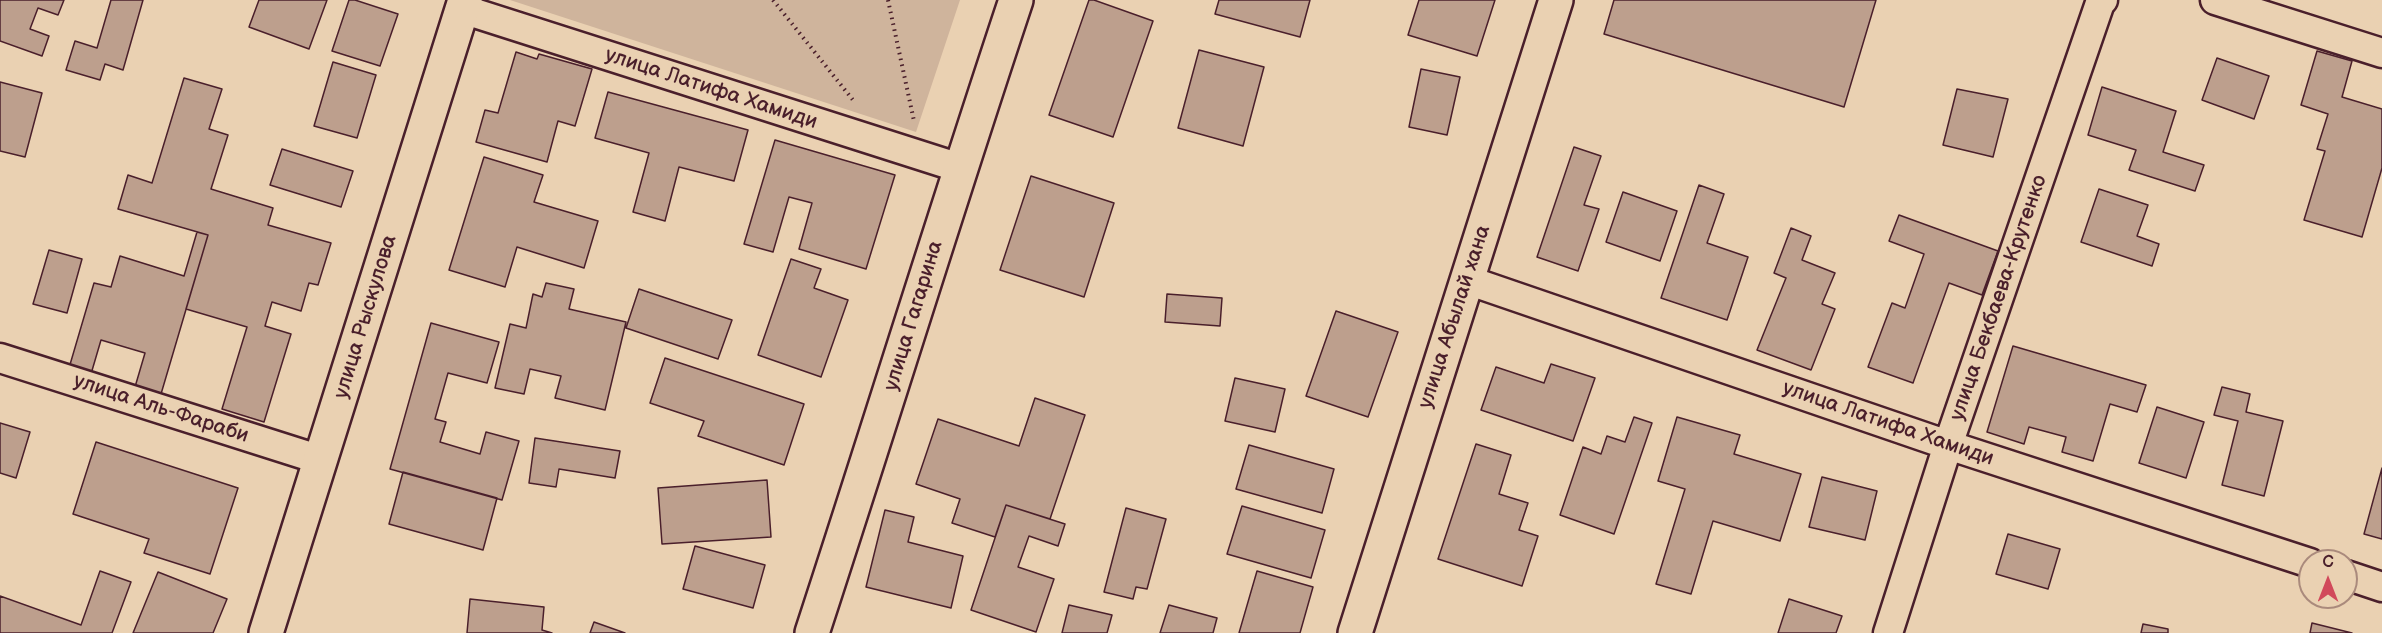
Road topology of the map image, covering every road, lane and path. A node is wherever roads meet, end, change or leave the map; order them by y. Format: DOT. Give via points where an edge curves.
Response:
graph roads {
  1 [pos="773,0"];
  2 [pos="888,0"];
  3 [pos="1016,0"];
  4 [pos="1556,0"];
  5 [pos="2103,0"];
  6 [pos="2215,0"];
  7 [pos="464,5"];
  8 [pos="2382,53"];
  9 [pos="889,145"];
  10 [pos="919,155"];
  11 [pos="960,168"];
  12 [pos="1467,280"];
  13 [pos="0,357"];
  14 [pos="1948,445"];
  15 [pos="321,460"];
  16 [pos="2298,559"];
  17 [pos="2358,579"];
  18 [pos="2382,587"];
  19 [pos="266,633"];
  20 [pos="812,633"];
  21 [pos="1355,633"];
  22 [pos="1888,633"];
  1 -- 9 [label="path"];
  2 -- 10 [label="path"];
  3 -- 11 [label="main road, улица Гагарина"];
  4 -- 12 [label="main road, улица Абылай хана"];
  5 -- 14 [label="street, улица Бекбаева-Крутенко"];
  6 -- 8 [label="street"];
  7 -- 9 [label="street, улица Латифа Хамиди"];
  7 -- 15 [label="main road, улица Рыскулова"];
  9 -- 10 [label="street, улица Латифа Хамиди"];
  10 -- 11 [label="street, улица Латифа Хамиди"];
  11 -- 20 [label="main road, улица Гагарина"];
  12 -- 14 [label="street, улица Латифа Хамиди"];
  12 -- 21 [label="main road, улица Абылай хана"];
  13 -- 15 [label="street, улица Аль-Фараби"];
  14 -- 16 [label="street, улица Латифа Хамиди"];
  14 -- 22 [label="street, улица Бекбаева-Крутенко"];
  15 -- 19 [label="main road, улица Рыскулова"];
  17 -- 18 [label="street"];
}
